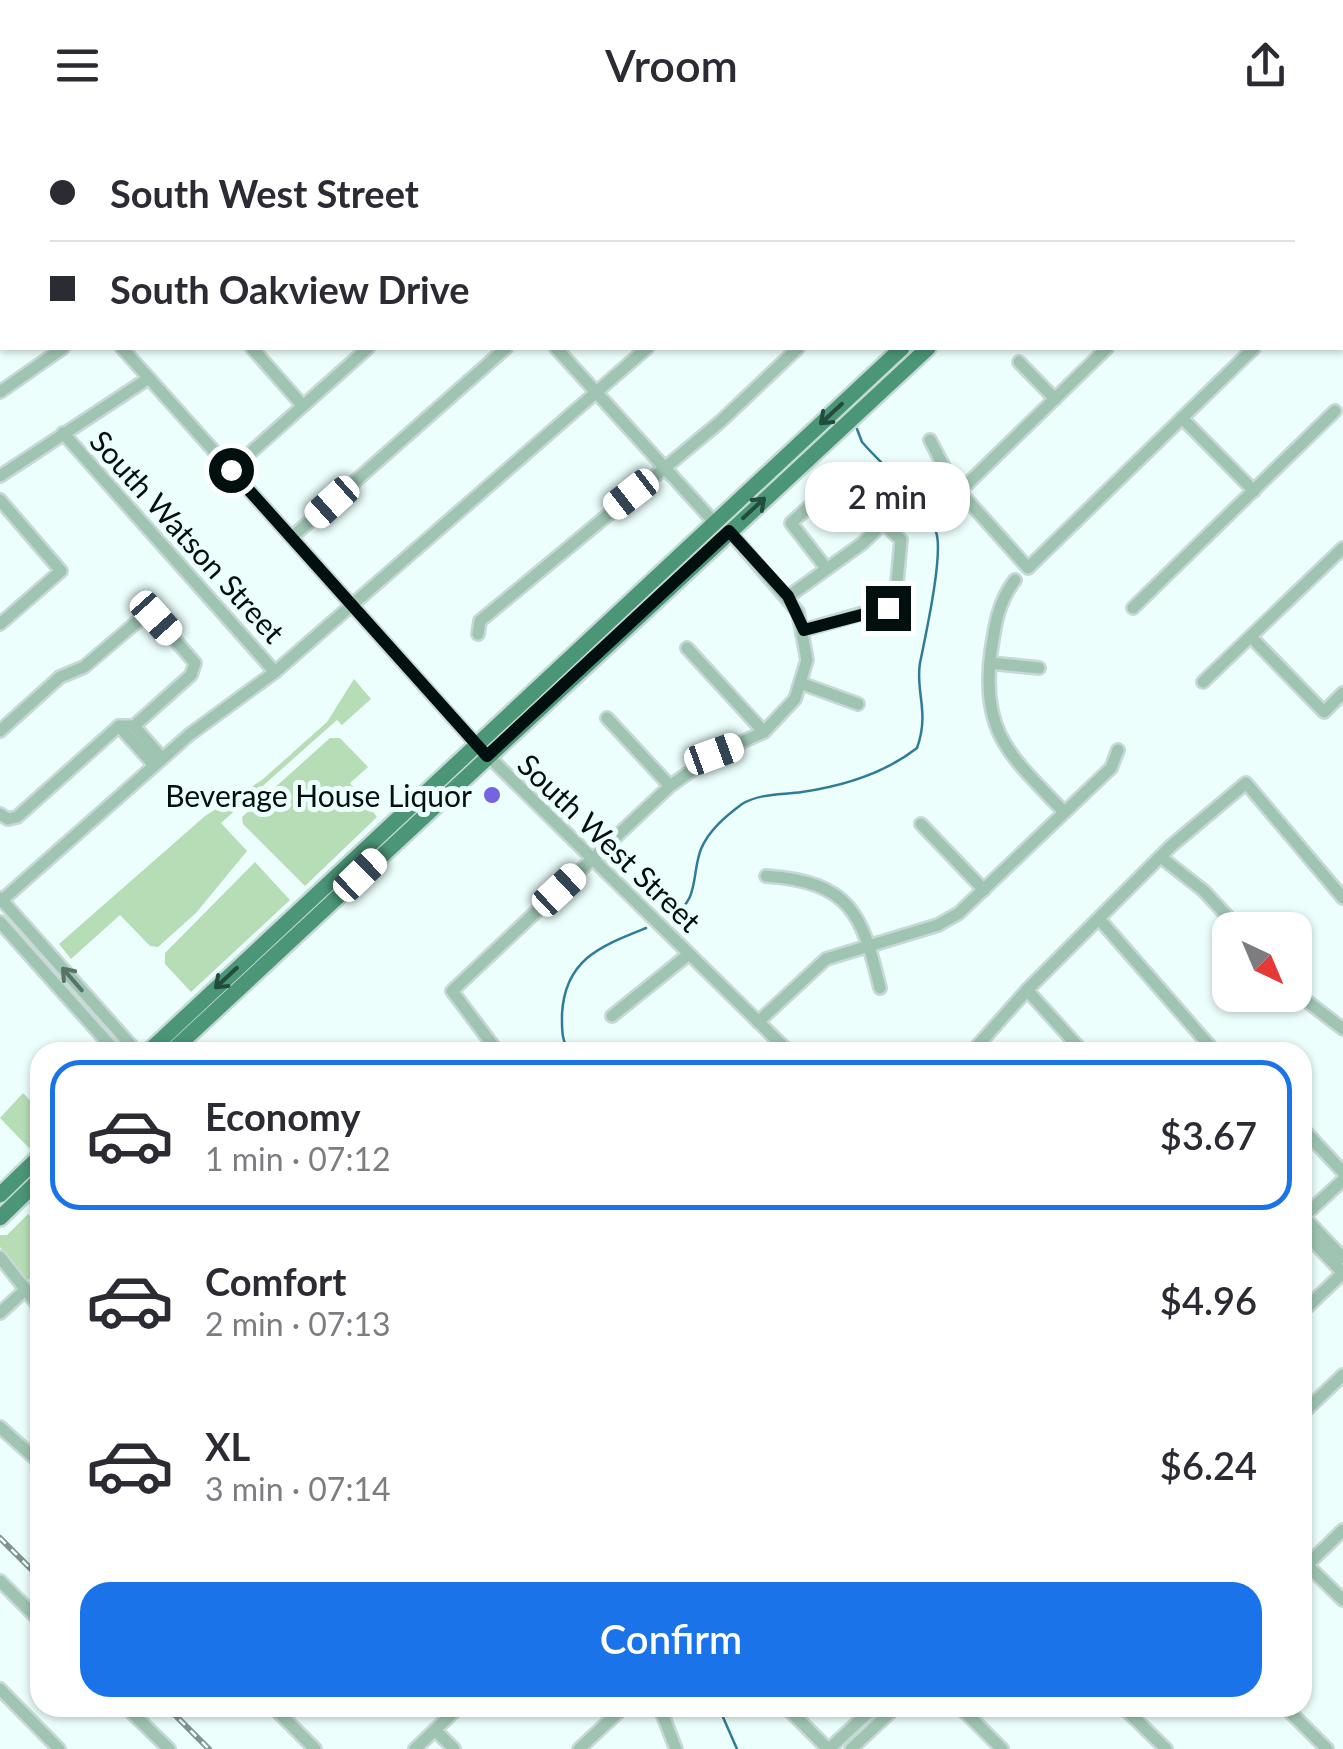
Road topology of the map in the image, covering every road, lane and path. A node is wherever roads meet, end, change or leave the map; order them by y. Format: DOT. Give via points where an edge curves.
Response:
graph roads {
  1 [pos="61,350"];
  2 [pos="124,350"];
  3 [pos="254,350"];
  4 [pos="366,350"];
  5 [pos="504,350"];
  6 [pos="558,350"];
  7 [pos="644,350"];
  8 [pos="796,350"];
  9 [pos="900,350"];
  10 [pos="926,350"];
  11 [pos="1106,350"];
  12 [pos="1252,350"];
  13 [pos="1019,362"];
  14 [pos="149,378"];
  15 [pos="596,388"];
  16 [pos="0,392"];
  17 [pos="1056,399"];
  18 [pos="302,406"];
  19 [pos="1336,412"];
  20 [pos="1182,418"];
  21 [pos="63,434"];
  22 [pos="930,440"];
  23 [pos="665,467"];
  24 [pos="231,470"];
  25 [pos="0,476"];
  26 [pos="1254,491"];
  27 [pos="959,492"];
  28 [pos="0,500"];
  29 [pos="884,522"];
  30 [pos="722,527"];
  31 [pos="292,537"];
  32 [pos="1343,548"];
  33 [pos="826,568"];
  34 [pos="1016,580"];
  35 [pos="788,596"];
  36 [pos="352,604"];
  37 [pos="1133,608"];
  38 [pos="0,624"];
  39 [pos="804,630"];
  40 [pos="478,634"];
  41 [pos="1251,637"];
  42 [pos="687,648"];
  43 [pos="990,663"];
  44 [pos="1039,668"];
  45 [pos="275,672"];
  46 [pos="1203,682"];
  47 [pos="802,684"];
  48 [pos="1343,694"];
  49 [pos="858,704"];
  50 [pos="607,718"];
  51 [pos="120,726"];
  52 [pos="134,726"];
  53 [pos="0,731"];
  54 [pos="764,732"];
  55 [pos="481,750"];
  56 [pos="1118,750"];
  57 [pos="158,762"];
  58 [pos="670,786"];
  59 [pos="1064,812"];
  60 [pos="0,814"];
  61 [pos="921,824"];
  62 [pos="1162,858"];
  63 [pos="593,859"];
  64 [pos="766,876"];
  65 [pos="984,890"];
  66 [pos="1343,898"];
  67 [pos="1,900"];
  68 [pos="310,900"];
  69 [pos="1223,912"];
  70 [pos="1100,920"];
  71 [pos="0,922"];
  72 [pos="869,944"];
  73 [pos="689,954"];
  74 [pos="254,974"];
  75 [pos="880,988"];
  76 [pos="1027,990"];
  77 [pos="1312,1005"];
  78 [pos="612,1016"];
  79 [pos="758,1022"];
  80 [pos="1343,1029"];
  81 [pos="107,1042"];
  82 [pos="127,1042"];
  83 [pos="159,1042"];
  84 [pos="182,1042"];
  85 [pos="490,1042"];
  86 [pos="779,1042"];
  87 [pos="981,1042"];
  88 [pos="1075,1042"];
  89 [pos="1207,1042"];
  90 [pos="1312,1139"];
  91 [pos="30,1166"];
  92 [pos="1343,1172"];
  93 [pos="1343,1180"];
  94 [pos="30,1188"];
  95 [pos="0,1195"];
  96 [pos="1312,1209"];
  97 [pos="0,1218"];
  98 [pos="1312,1227"];
  99 [pos="1312,1240"];
  100 [pos="0,1258"];
  101 [pos="1343,1258"];
  102 [pos="1343,1273"];
  103 [pos="24,1291"];
  104 [pos="30,1297"];
  105 [pos="1312,1302"];
  106 [pos="0,1313"];
  107 [pos="1343,1375"];
  108 [pos="1312,1404"];
  109 [pos="0,1427"];
  110 [pos="30,1455"];
  111 [pos="1343,1530"];
  112 [pos="1312,1556"];
  113 [pos="1312,1569"];
  114 [pos="0,1581"];
  115 [pos="1343,1600"];
  116 [pos="30,1611"];
  117 [pos="0,1690"];
  118 [pos="136,1717"];
  119 [pos="288,1717"];
  120 [pos="449,1717"];
  121 [pos="613,1717"];
  122 [pos="664,1717"];
  123 [pos="795,1717"];
  124 [pos="863,1717"];
  125 [pos="885,1717"];
  126 [pos="970,1717"];
  127 [pos="1133,1717"];
  128 [pos="1295,1717"];
  129 [pos="435,1730"];
  130 [pos="59,1749"];
  131 [pos="169,1749"];
  132 [pos="315,1749"];
  133 [pos="415,1749"];
  134 [pos="454,1749"];
  135 [pos="578,1749"];
  136 [pos="676,1749"];
  137 [pos="829,1749"];
  138 [pos="851,1749"];
  139 [pos="1002,1749"];
  140 [pos="1166,1749"];
  141 [pos="1328,1749"];
  1 -- 16 [label="street"];
  2 -- 14 [label="street, South West Street"];
  3 -- 18 [label="street"];
  4 -- 18 [label="street"];
  5 -- 31 [label="street"];
  6 -- 15 [label="street"];
  7 -- 15 [label="street"];
  8 -- 23 [label="street"];
  9 -- 30 [label="main road, one-way"];
  30 -- 10 [label="main road, one-way"];
  11 -- 17 [label="street"];
  12 -- 20 [label="street"];
  13 -- 17 [label="street"];
  14 -- 21 [label="street"];
  14 -- 24 [label="street, South West Street"];
  15 -- 23 [label="street"];
  15 -- 36 [label="street"];
  17 -- 27 [label="street"];
  18 -- 24 [label="street"];
  19 -- 26 [label="street"];
  20 -- 26 [label="street"];
  20 -- 27 [label="street" via="1028,568"];
  21 -- 25 [label="street"];
  21 -- 45 [label="street, South Watson Street"];
  22 -- 27 [label="street"];
  23 -- 30 [label="street"];
  23 -- 40 [label="street" via="480,621"];
  24 -- 31 [label="street, South West Street"];
  26 -- 37 [label="street"];
  28 -- 38 [label="street" via="60,571"];
  29 -- 33 [label="street"];
  29 -- 33 [label="street" via="844,485 833,485 790,523"];
  29 -- 39 [label="street" via="901,540 895,604"];
  30 -- 35 [label="street"];
  30 -- 55 [label="main road"];
  30 -- 55 [label="main road" via="671,574 659,596"];
  31 -- 36 [label="street, South West Street"];
  32 -- 41 [label="street"];
  33 -- 35 [label="street"];
  34 -- 43 [label="street" via="996,618"];
  35 -- 39 [label="street"];
  36 -- 45 [label="street"];
  36 -- 55 [label="street, South West Street"];
  39 -- 47 [label="street"];
  41 -- 46 [label="street"];
  41 -- 48 [label="street" via="1324,712"];
  42 -- 54 [label="street"];
  43 -- 44 [label="street"];
  43 -- 59 [label="street" via="990,711 1000,741"];
  45 -- 57 [label="street"];
  47 -- 49 [label="street"];
  47 -- 54 [label="street"];
  50 -- 58 [label="street"];
  51 -- 52 [label="street"];
  51 -- 57 [label="street"];
  51 -- 60 [label="street" via="16,816"];
  52 -- 53 [label="street" via="196,667 149,615 84,667 60,677"];
  52 -- 57 [label="street"];
  54 -- 58 [label="street" via="714,754"];
  55 -- 63 [label="street, South West Street"];
  55 -- 68 [label="main road"];
  55 -- 74 [label="main road"];
  56 -- 59 [label="street" via="1111,768"];
  57 -- 67 [label="street"];
  58 -- 63 [label="street"];
  59 -- 65 [label="street"];
  61 -- 65 [label="street"];
  62 -- 66 [label="street" via="1246,783"];
  62 -- 69 [label="street"];
  62 -- 70 [label="street"];
  63 -- 73 [label="street, South West Street"];
  63 -- 85 [label="street" via="452,991"];
  64 -- 72 [label="street" via="814,882 844,899"];
  65 -- 72 [label="street" via="938,925"];
  82 -- 67 [label="street, one-way"];
  68 -- 74 [label="main road" via="307,914 263,956"];
  68 -- 83 [label="main road, one-way"];
  70 -- 76 [label="street"];
  70 -- 89 [label="street"];
  71 -- 81 [label="street"];
  72 -- 75 [label="street"];
  72 -- 79 [label="street" via="812,967"];
  73 -- 78 [label="street"];
  73 -- 79 [label="street, South West Street"];
  74 -- 84 [label="main road"];
  76 -- 87 [label="street"];
  76 -- 88 [label="street"];
  77 -- 80 [label="street"];
  79 -- 86 [label="street, South West Street"];
  90 -- 92 [label="street"];
  91 -- 95 [label="main road"];
  93 -- 96 [label="street"];
  94 -- 97 [label="main road"];
  98 -- 101 [label="street"];
  99 -- 102 [label="street"];
  100 -- 103 [label="street"];
  102 -- 105 [label="street"];
  103 -- 104 [label="street"];
  103 -- 106 [label="street"];
  107 -- 108 [label="street"];
  109 -- 110 [label="street"];
  111 -- 112 [label="street"];
  113 -- 115 [label="street"];
  114 -- 116 [label="street"];
  117 -- 130 [label="street"];
  118 -- 131 [label="street"];
  119 -- 132 [label="street"];
  120 -- 129 [label="street"];
  121 -- 135 [label="street"];
  122 -- 136 [label="street"];
  123 -- 137 [label="street"];
  124 -- 137 [label="street"];
  125 -- 138 [label="street"];
  126 -- 139 [label="street"];
  127 -- 140 [label="street"];
  128 -- 141 [label="street"];
  129 -- 133 [label="street"];
  129 -- 134 [label="street"];
}
